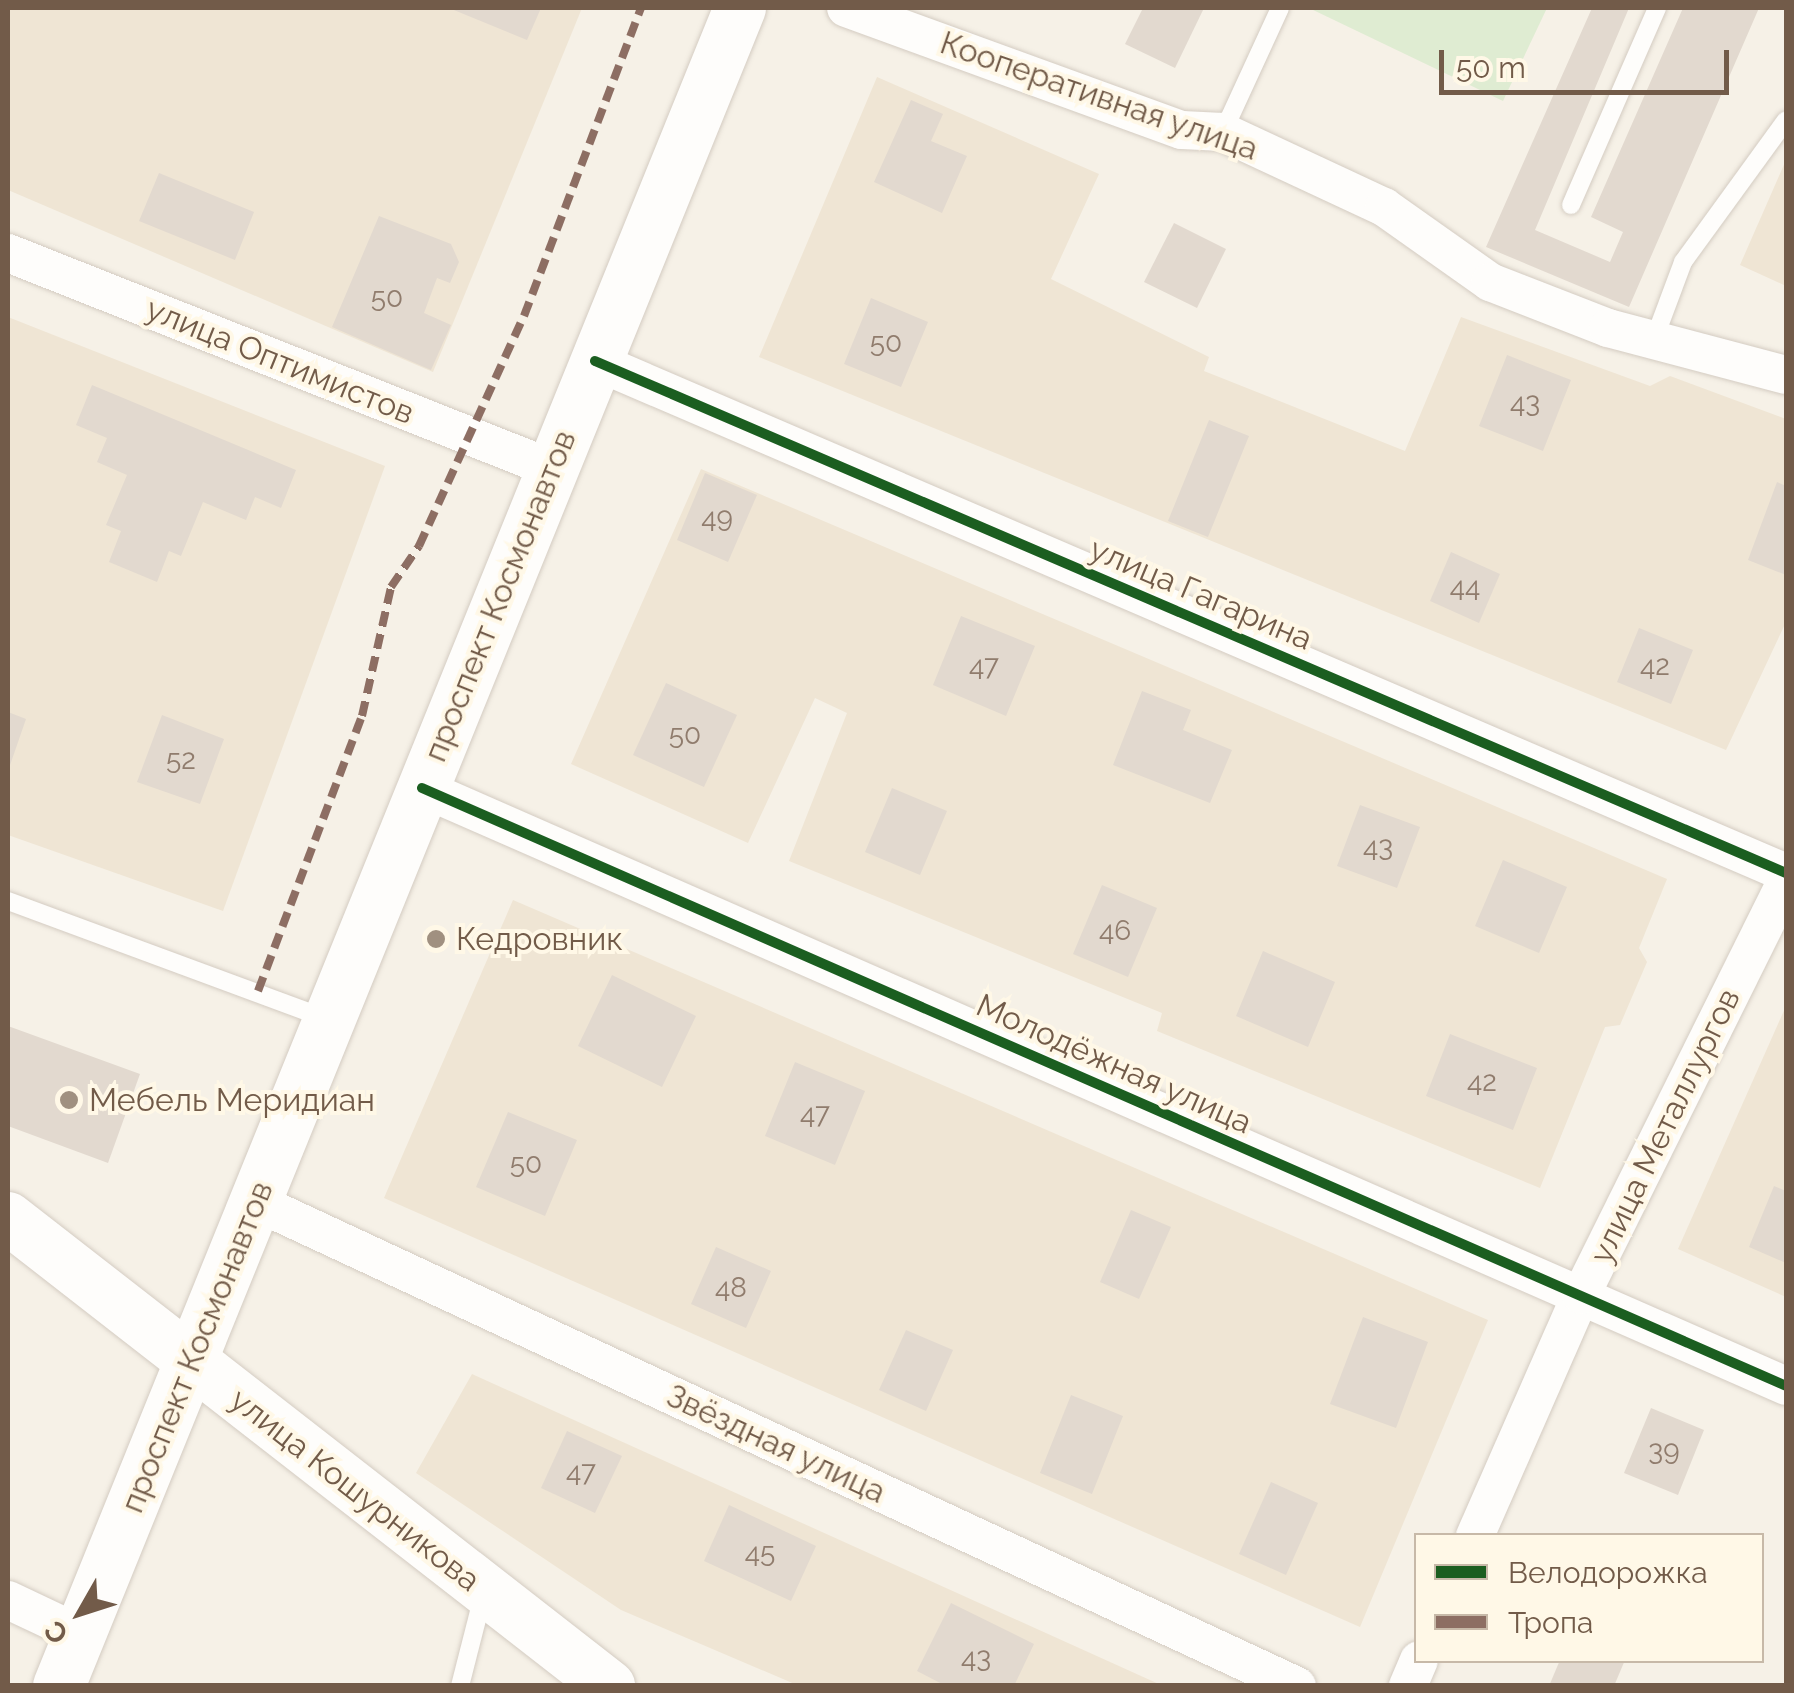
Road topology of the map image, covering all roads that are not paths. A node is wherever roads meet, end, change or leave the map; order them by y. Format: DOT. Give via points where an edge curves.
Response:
graph roads {
  1 [pos="740,8"];
  2 [pos="846,8"];
  3 [pos="1280,8"];
  4 [pos="1656,8"];
  5 [pos="1786,120"];
  6 [pos="1223,132"];
  7 [pos="1571,205"];
  8 [pos="8,253"];
  9 [pos="1654,337"];
  10 [pos="595,361"];
  11 [pos="1786,375"];
  12 [pos="552,469"];
  13 [pos="422,788"];
  14 [pos="1786,873"];
  15 [pos="1786,882"];
  16 [pos="8,901"];
  17 [pos="329,1020"];
  18 [pos="256,1202"];
  19 [pos="8,1218"];
  20 [pos="1581,1296"];
  21 [pos="192,1364"];
  22 [pos="1786,1386"];
  23 [pos="1476,1533"];
  24 [pos="485,1590"];
  25 [pos="8,1600"];
  26 [pos="80,1634"];
  27 [pos="1419,1663"];
  28 [pos="58,1686"];
  29 [pos="460,1686"];
  30 [pos="608,1686"];
  31 [pos="1296,1686"];
  32 [pos="1408,1686"];
  1 -- 10 [label="main road, проспект Космонавтов"];
  2 -- 6 [label="street, Кооперативная улица" via="1182,130"];
  3 -- 6 [label="lane"];
  4 -- 7 [label="lane"];
  5 -- 9 [label="lane" via="1683,262"];
  6 -- 9 [label="street, Кооперативная улица" via="1384,207 1490,282"];
  8 -- 12 [label="street, улица Оптимистов"];
  9 -- 11 [label="street, Кооперативная улица"];
  10 -- 12 [label="main road, проспект Космонавтов"];
  10 -- 14 [label="street, улица Гагарина"];
  12 -- 13 [label="main road, проспект Космонавтов"];
  13 -- 17 [label="main road, проспект Космонавтов"];
  13 -- 20 [label="street, Молодёжная улица"];
  15 -- 20 [label="street, улица Металлургов"];
  16 -- 17 [label="lane"];
  17 -- 18 [label="main road, проспект Космонавтов"];
  18 -- 21 [label="main road, проспект Космонавтов"];
  18 -- 31 [label="street, Звёздная улица"];
  19 -- 21 [label="main road, улица Кошурникова"];
  20 -- 22 [label="street, Молодёжная улица"];
  20 -- 23 [label="street, улица Металлургов"];
  21 -- 24 [label="main road, улица Кошурникова"];
  21 -- 26 [label="main road, проспект Космонавтов"];
  24 -- 29 [label="lane"];
  24 -- 30 [label="main road, улица Кошурникова"];
  25 -- 26 [label="street"];
  26 -- 28 [label="main road, проспект Космонавтов"];
  27 -- 32 [label="street"];
}
